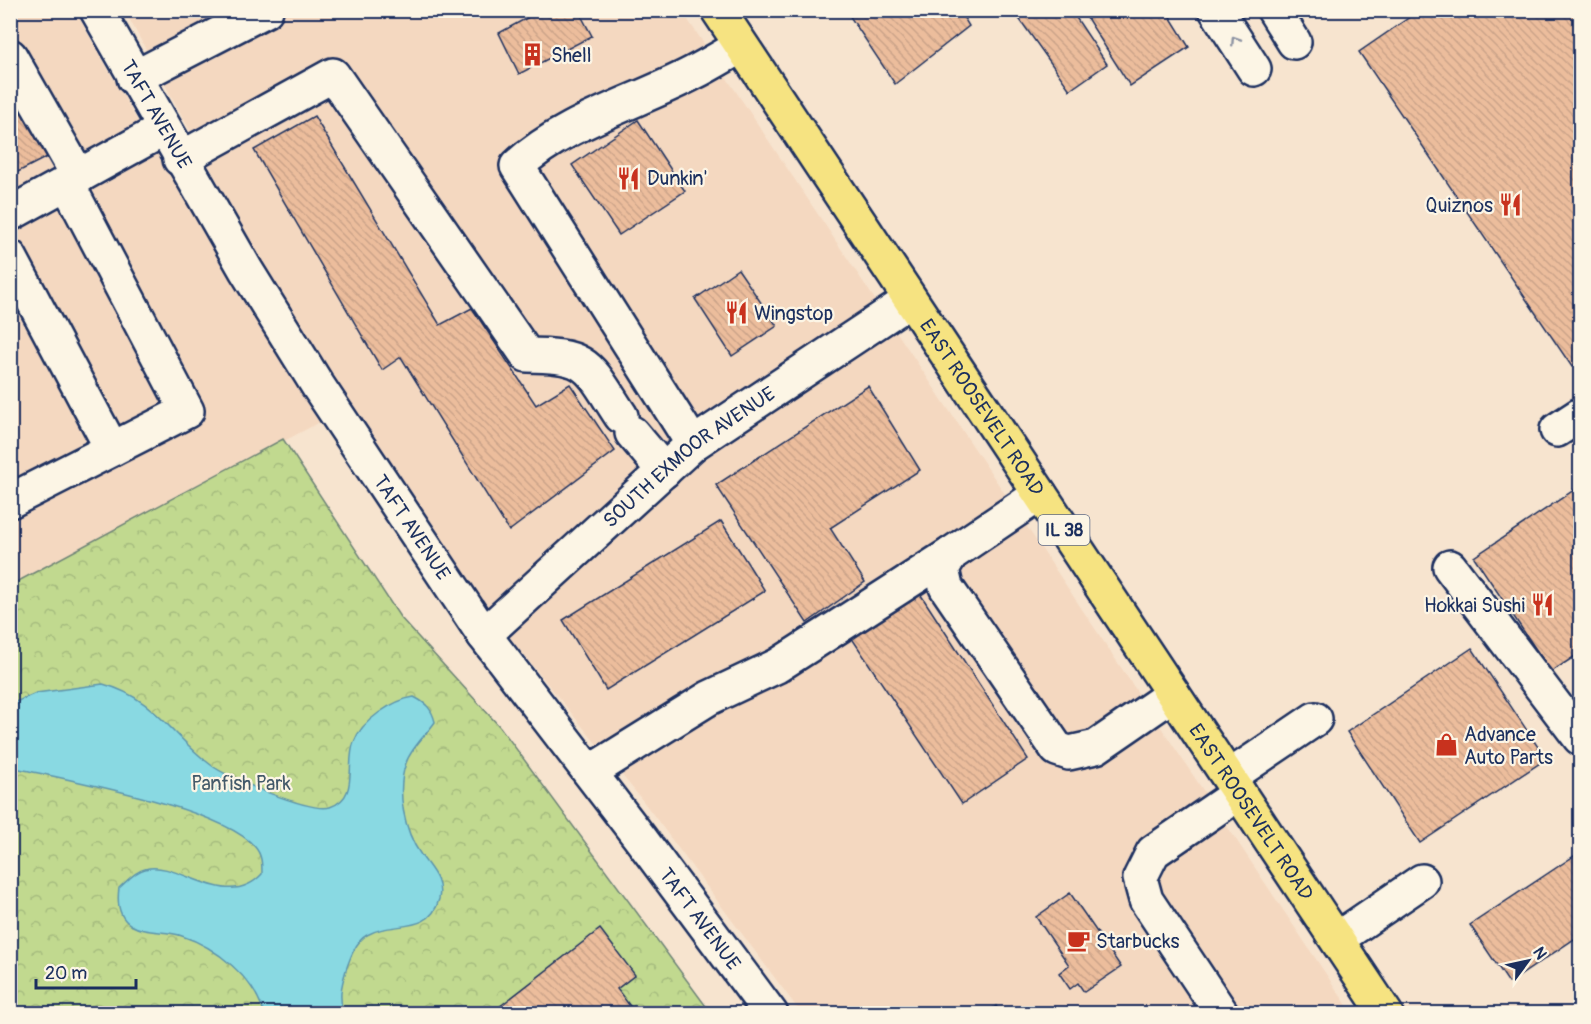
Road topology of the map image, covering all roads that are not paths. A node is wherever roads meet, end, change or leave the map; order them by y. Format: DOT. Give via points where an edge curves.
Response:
graph roads {
  1 [pos="97,10"];
  2 [pos="266,10"];
  3 [pos="718,10"];
  4 [pos="1216,10"];
  5 [pos="1274,10"];
  6 [pos="1294,42"];
  7 [pos="741,46"];
  8 [pos="10,56"];
  9 [pos="1254,69"];
  10 [pos="134,78"];
  11 [pos="164,129"];
  12 [pos="180,159"];
  13 [pos="73,180"];
  14 [pos="10,214"];
  15 [pos="10,257"];
  16 [pos="910,300"];
  17 [pos="693,444"];
  18 [pos="112,449"];
  19 [pos="664,471"];
  20 [pos="1040,494"];
  21 [pos="10,501"];
  22 [pos="951,554"];
  23 [pos="1450,567"];
  24 [pos="484,635"];
  25 [pos="1173,694"];
  26 [pos="1315,719"];
  27 [pos="1581,738"];
  28 [pos="590,772"];
  29 [pos="1234,785"];
  30 [pos="1422,881"];
  31 [pos="1337,939"];
  32 [pos="771,1014"];
  33 [pos="1222,1014"];
  34 [pos="1386,1014"];
  1 -- 10 [label="street, TAFT AVENUE"];
  2 -- 10 [label="street"];
  3 -- 7 [label="main road, EAST ROOSEVELT ROAD / IL 38"];
  9 -- 4 [label="street, one-way"];
  5 -- 6 [label="street"];
  7 -- 16 [label="main road, EAST ROOSEVELT ROAD / IL 38"];
  7 -- 17 [label="street" via="693,74 592,120 531,153 517,166"];
  8 -- 13 [label="street"];
  10 -- 11 [label="street, TAFT AVENUE"];
  11 -- 12 [label="street, TAFT AVENUE"];
  11 -- 13 [label="street"];
  12 -- 19 [label="street" via="333,75 527,355 558,355 585,363"];
  12 -- 24 [label="street, TAFT AVENUE" via="318,386"];
  13 -- 14 [label="street"];
  13 -- 18 [label="street" via="187,411"];
  15 -- 18 [label="street"];
  16 -- 17 [label="street, SOUTH EXMOOR AVENUE"];
  16 -- 20 [label="main road, EAST ROOSEVELT ROAD / IL 38"];
  17 -- 19 [label="street, SOUTH EXMOOR AVENUE"];
  18 -- 21 [label="street"];
  19 -- 24 [label="street, SOUTH EXMOOR AVENUE"];
  20 -- 22 [label="street"];
  20 -- 25 [label="main road, EAST ROOSEVELT ROAD / IL 38"];
  22 -- 25 [label="street" via="942,569 946,587 1057,749 1070,753 1096,747"];
  22 -- 28 [label="street" via="777,666 710,698"];
  23 -- 27 [label="street"];
  24 -- 28 [label="street, TAFT AVENUE"];
  25 -- 29 [label="main road, EAST ROOSEVELT ROAD / IL 38"];
  26 -- 29 [label="street"];
  28 -- 32 [label="street, TAFT AVENUE"];
  29 -- 31 [label="main road, EAST ROOSEVELT ROAD / IL 38"];
  29 -- 33 [label="street" via="1153,852 1140,878 1146,900"];
  30 -- 31 [label="street"];
  31 -- 34 [label="main road, EAST ROOSEVELT ROAD / IL 38"];
}
